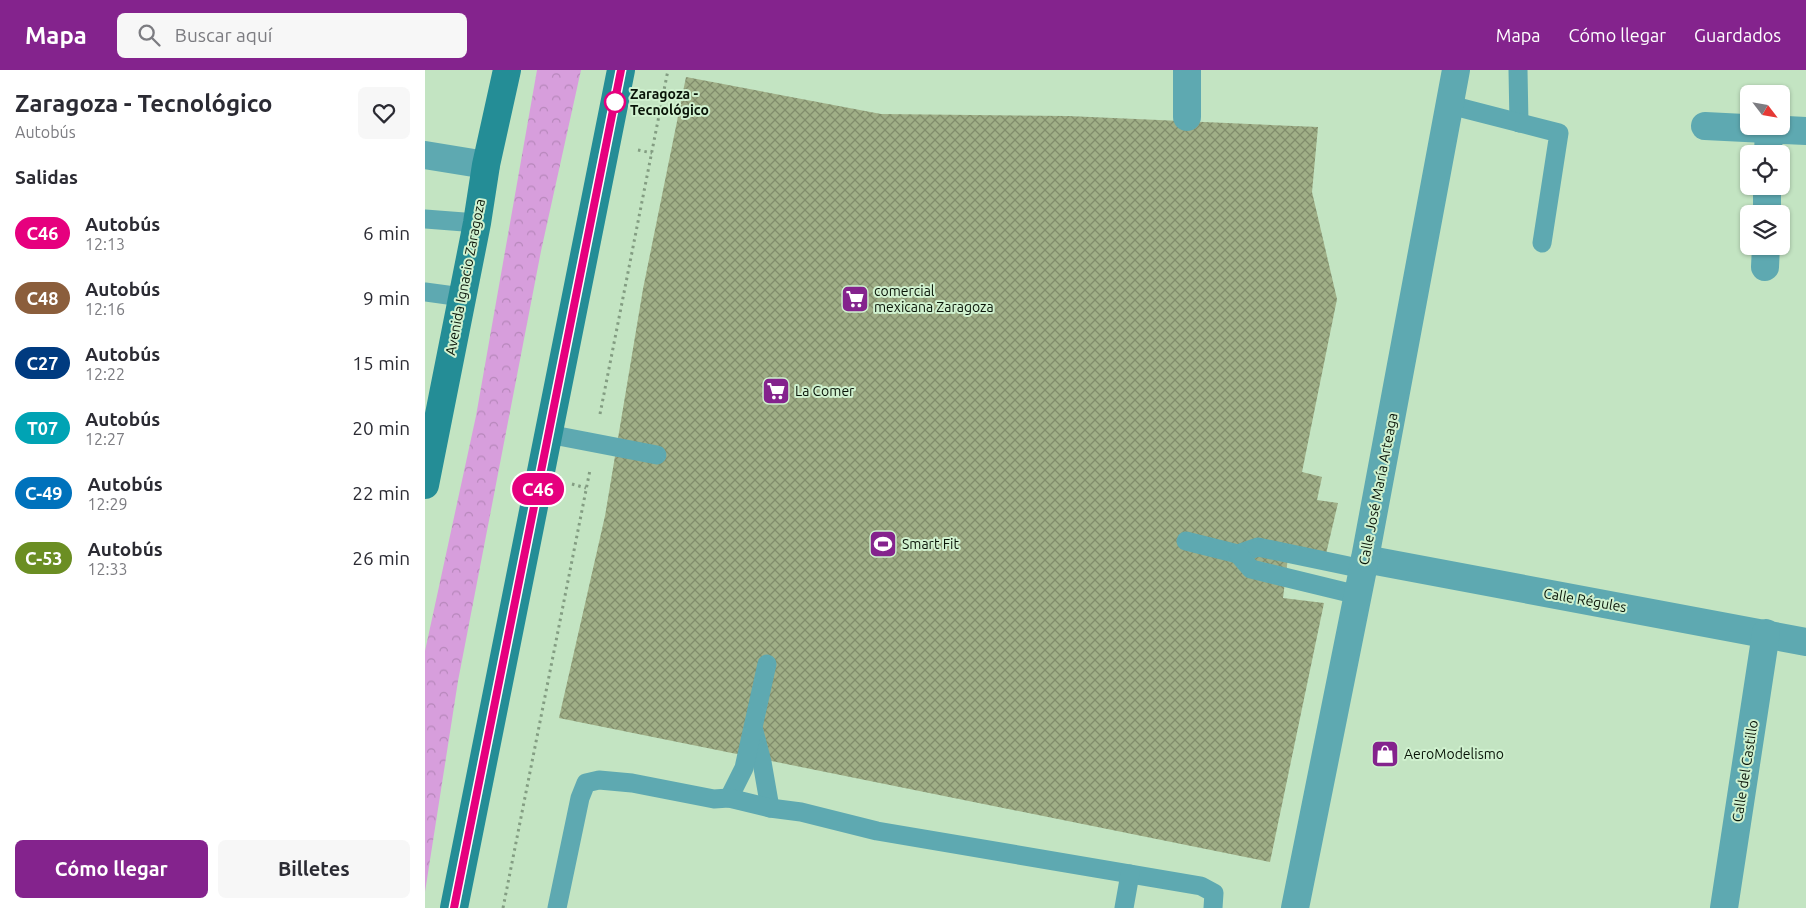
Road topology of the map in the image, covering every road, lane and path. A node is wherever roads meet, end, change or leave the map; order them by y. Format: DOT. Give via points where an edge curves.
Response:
graph roads {
  1 [pos="507,70"];
  2 [pos="621,70"];
  3 [pos="668,70"];
  4 [pos="1187,70"];
  5 [pos="1457,70"];
  6 [pos="1518,70"];
  7 [pos="1450,105"];
  8 [pos="1187,116"];
  9 [pos="1519,123"];
  10 [pos="1705,126"];
  11 [pos="1806,131"];
  12 [pos="1768,141"];
  13 [pos="425,155"];
  14 [pos="486,165"];
  15 [pos="425,219"];
  16 [pos="477,223"];
  17 [pos="1541,243"];
  18 [pos="425,292"];
  19 [pos="462,296"];
  20 [pos="548,434"];
  21 [pos="595,444"];
  22 [pos="657,455"];
  23 [pos="426,471"];
  24 [pos="1186,541"];
  25 [pos="1238,554"];
  26 [pos="1362,574"];
  27 [pos="1766,633"];
  28 [pos="1806,642"];
  29 [pos="767,664"];
  30 [pos="754,729"];
  31 [pos="729,798"];
  32 [pos="771,808"];
  33 [pos="1130,874"];
  34 [pos="455,908"];
  35 [pos="503,908"];
  36 [pos="557,908"];
  37 [pos="1124,908"];
  38 [pos="1213,908"];
  39 [pos="1295,908"];
  40 [pos="1723,908"];
  1 -- 14 [label="main road, Avenida Ignacio Zaragoza"];
  2 -- 20 [label="main road"];
  3 -- 21 [label="path"];
  4 -- 8 [label="street"];
  5 -- 7 [label="street, Calle José María Arteaga"];
  6 -- 9 [label="lane"];
  7 -- 9 [label="lane"];
  7 -- 26 [label="street, Calle José María Arteaga"];
  9 -- 17 [label="lane" via="1559,133"];
  10 -- 12 [label="street"];
  11 -- 12 [label="street"];
  13 -- 14 [label="street"];
  14 -- 16 [label="main road, Avenida Ignacio Zaragoza"];
  15 -- 16 [label="lane"];
  16 -- 19 [label="main road, Avenida Ignacio Zaragoza"];
  18 -- 19 [label="lane"];
  19 -- 23 [label="main road, Avenida Ignacio Zaragoza"];
  20 -- 21 [label="lane"];
  20 -- 34 [label="main road"];
  21 -- 22 [label="lane"];
  21 -- 35 [label="path"];
  24 -- 25 [label="lane"];
  25 -- 26 [label="lane" via="1258,547"];
  25 -- 26 [label="lane" via="1251,569"];
  26 -- 27 [label="street, Calle Régules"];
  26 -- 39 [label="street, Calle José María Arteaga"];
  27 -- 28 [label="street, Calle Régules"];
  27 -- 40 [label="street, Calle del Castillo"];
  29 -- 30 [label="lane"];
  30 -- 31 [label="lane" via="744,768"];
  30 -- 32 [label="lane"];
  31 -- 32 [label="lane"];
  31 -- 36 [label="lane" via="714,799 632,783 599,780 586,783"];
  32 -- 33 [label="lane" via="886,832"];
  33 -- 37 [label="lane"];
  33 -- 38 [label="lane" via="1201,886 1214,893"];
}
